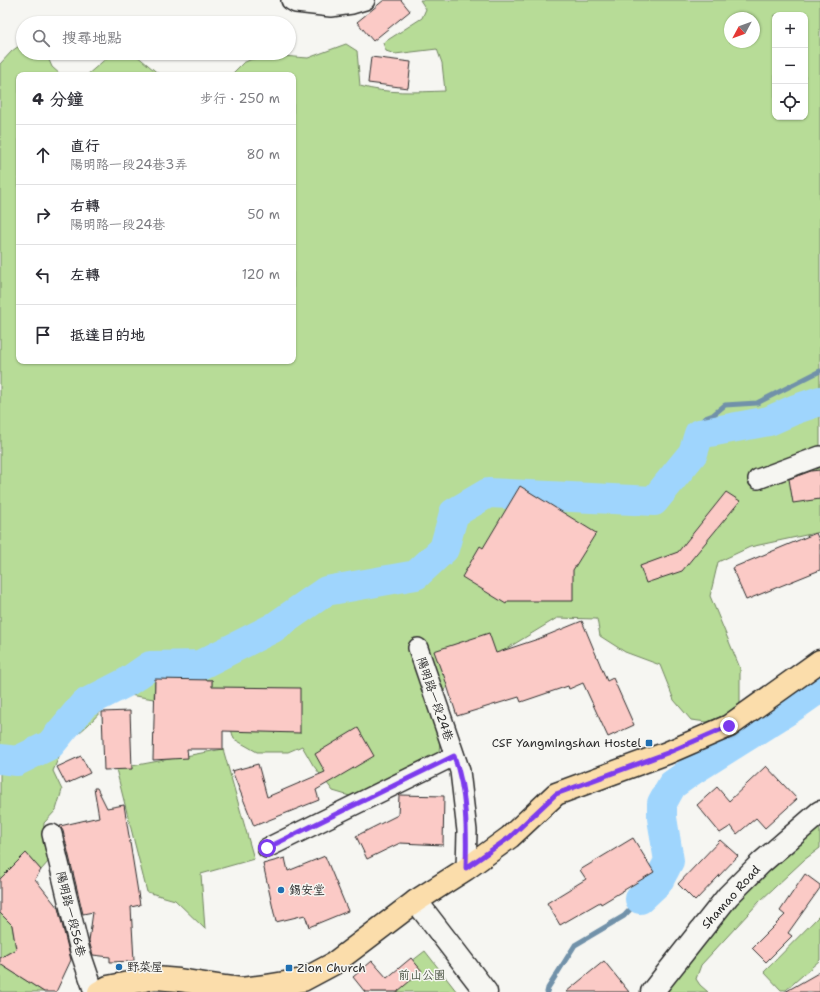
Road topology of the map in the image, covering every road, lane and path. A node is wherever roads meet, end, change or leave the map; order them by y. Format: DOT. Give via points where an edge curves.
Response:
graph roads {
  1 [pos="291,0"];
  2 [pos="365,0"];
  3 [pos="820,456"];
  4 [pos="758,479"];
  5 [pos="418,648"];
  6 [pos="820,661"];
  7 [pos="454,756"];
  8 [pos="820,812"];
  9 [pos="52,834"];
  10 [pos="267,848"];
  11 [pos="466,868"];
  12 [pos="416,901"];
  13 [pos="241,990"];
  14 [pos="94,992"];
  15 [pos="99,992"];
  16 [pos="486,992"];
  17 [pos="652,992"];
  1 -- 2 [label="street" via="296,3 331,7"];
  3 -- 4 [label="street"];
  5 -- 7 [label="street, 陽明路一段24巷"];
  6 -- 11 [label="main road" via="729,726 667,753 556,794 510,837"];
  7 -- 10 [label="street"];
  7 -- 11 [label="street, 陽明路一段24巷" via="460,771 468,831"];
  8 -- 17 [label="street, Shamao Road" via="761,863 728,896"];
  9 -- 14 [label="street, 陽明路一段56巷" via="80,951"];
  11 -- 12 [label="main road"];
  12 -- 13 [label="main road" via="333,964 303,980"];
  12 -- 16 [label="street"];
  13 -- 15 [label="main road" via="154,978 108,987"];
}
